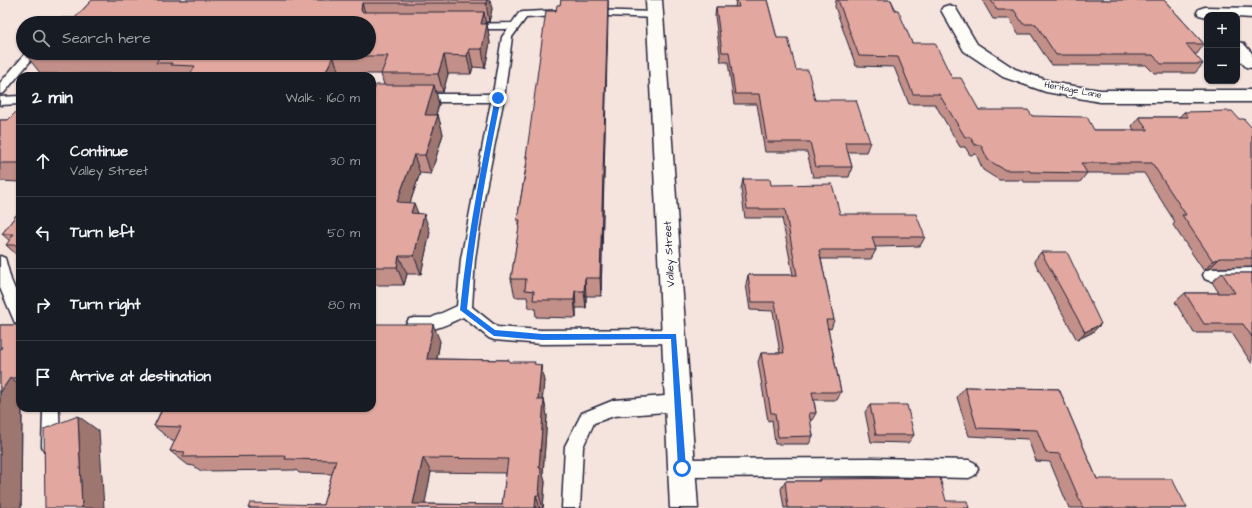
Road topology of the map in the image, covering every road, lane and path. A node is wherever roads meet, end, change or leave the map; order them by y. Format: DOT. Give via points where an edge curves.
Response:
graph roads {
  1 [pos="1193,0"];
  2 [pos="654,8"];
  3 [pos="949,10"];
  4 [pos="1204,12"];
  5 [pos="1240,13"];
  6 [pos="1252,13"];
  7 [pos="519,21"];
  8 [pos="461,26"];
  9 [pos="1238,48"];
  10 [pos="26,60"];
  11 [pos="1252,63"];
  12 [pos="0,90"];
  13 [pos="1252,96"];
  14 [pos="404,98"];
  15 [pos="498,98"];
  16 [pos="0,100"];
  17 [pos="16,100"];
  18 [pos="0,262"];
  19 [pos="1210,274"];
  20 [pos="1252,274"];
  21 [pos="16,308"];
  22 [pos="464,310"];
  23 [pos="402,324"];
  24 [pos="674,336"];
  25 [pos="678,403"];
  26 [pos="51,412"];
  27 [pos="51,459"];
  28 [pos="682,468"];
  29 [pos="970,469"];
  30 [pos="571,508"];
  31 [pos="684,508"];
  1 -- 4 [label="street"];
  2 -- 7 [label="lane" via="577,12"];
  2 -- 24 [label="street, Valley Street"];
  3 -- 13 [label="street, Heritage Lane" via="970,47 1009,73 1052,88 1100,96"];
  5 -- 6 [label="street"];
  7 -- 8 [label="lane"];
  7 -- 15 [label="lane" via="507,37"];
  9 -- 11 [label="street"];
  10 -- 12 [label="lane"];
  14 -- 15 [label="lane"];
  15 -- 22 [label="lane" via="468,259"];
  16 -- 17 [label="lane"];
  18 -- 21 [label="lane" via="4,280"];
  19 -- 20 [label="lane"];
  22 -- 23 [label="lane" via="432,324"];
  22 -- 24 [label="lane" via="494,333 542,337"];
  24 -- 25 [label="street, Valley Street"];
  25 -- 28 [label="street, Valley Street"];
  25 -- 30 [label="lane" via="614,408 588,418 574,446"];
  26 -- 27 [label="lane"];
  28 -- 29 [label="lane"];
  28 -- 31 [label="street, Valley Street"];
}
